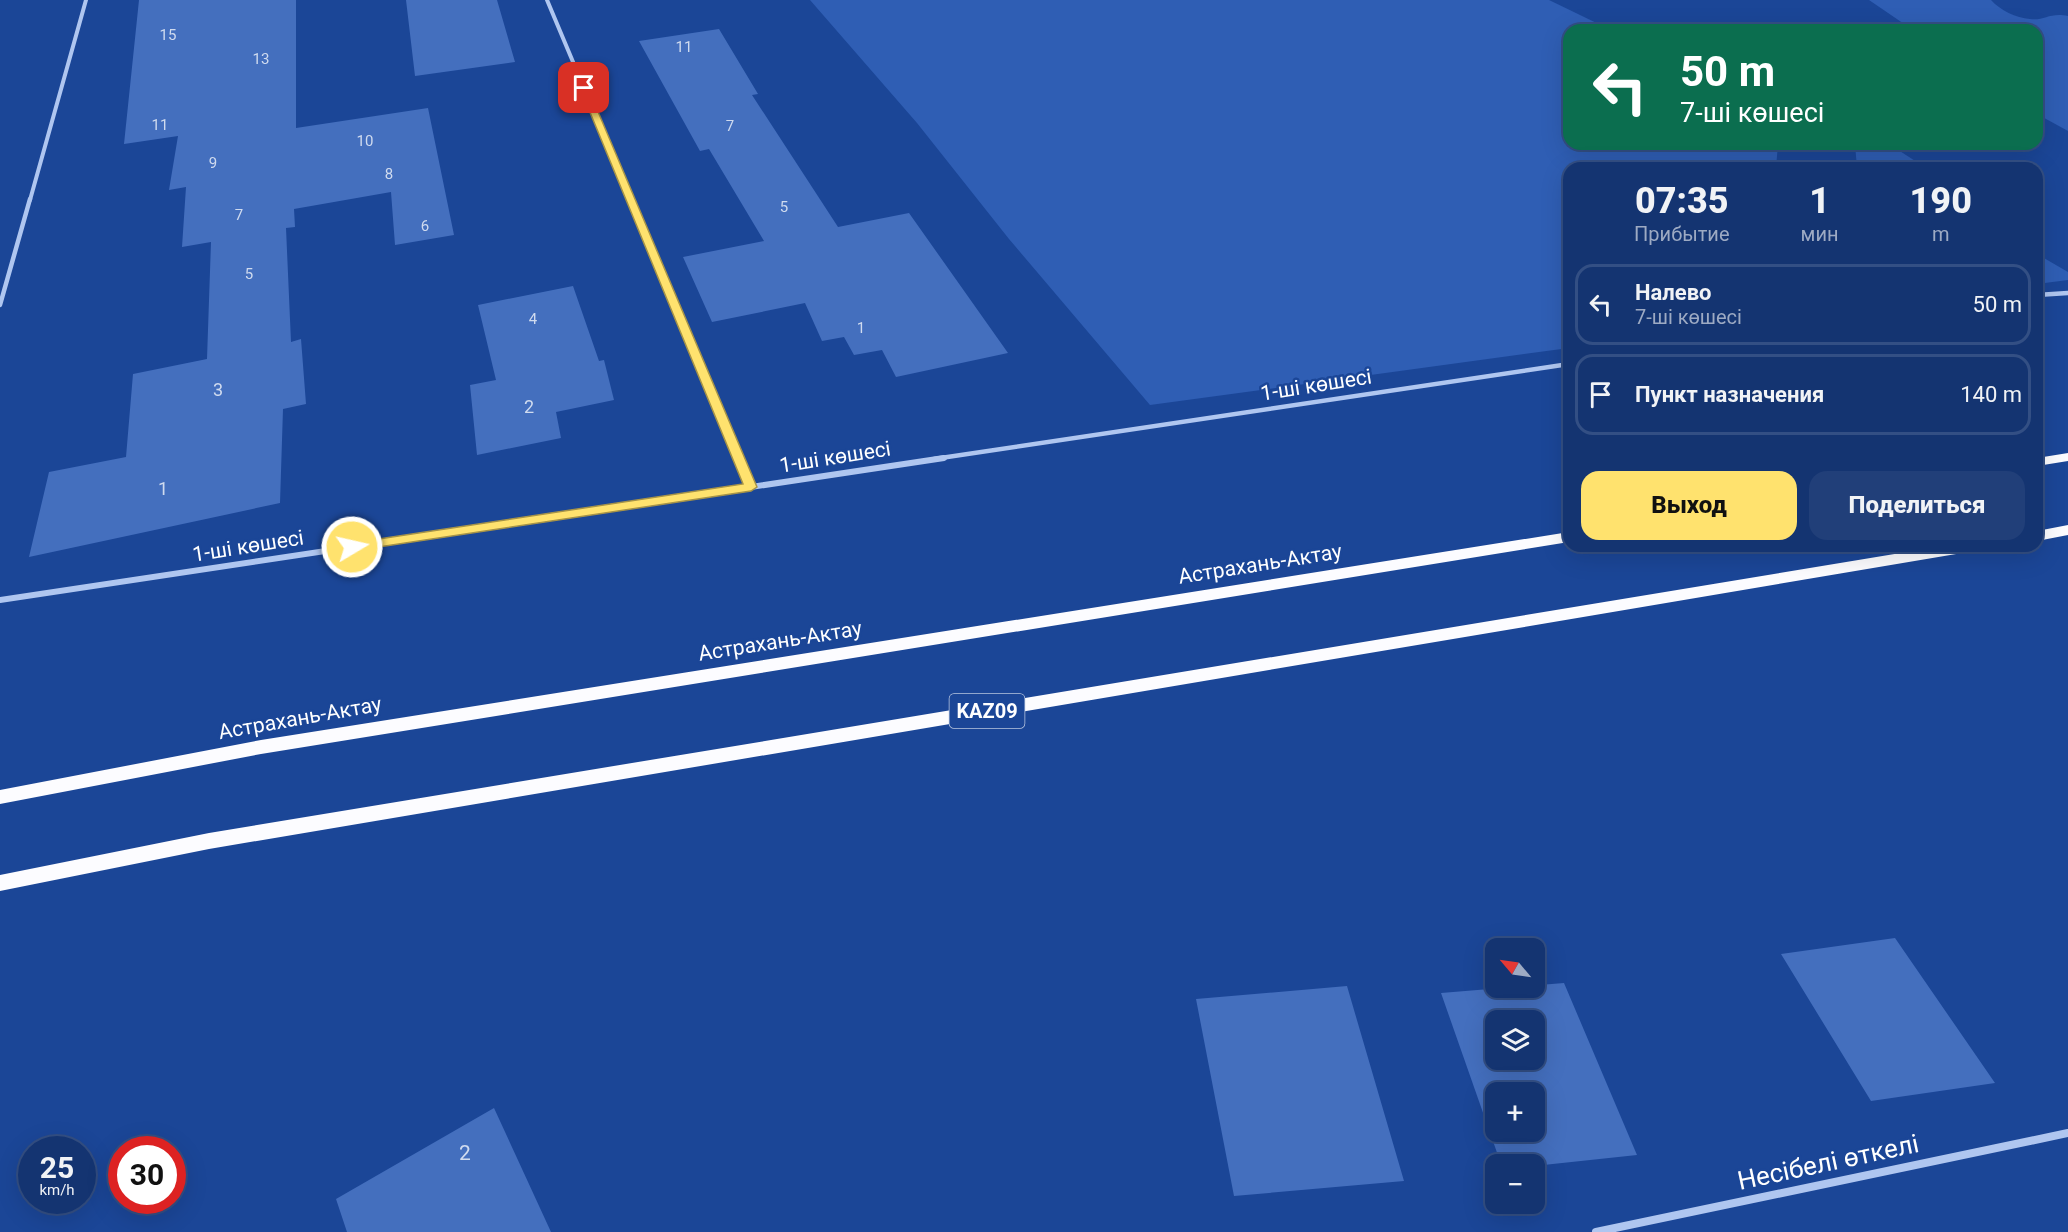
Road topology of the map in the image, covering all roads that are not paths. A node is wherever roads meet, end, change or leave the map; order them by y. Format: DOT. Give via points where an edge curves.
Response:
graph roads {
  1 [pos="86,0"];
  2 [pos="547,0"];
  3 [pos="2068,293"];
  4 [pos="2043,295"];
  5 [pos="0,305"];
  6 [pos="1563,365"];
  7 [pos="2068,457"];
  8 [pos="2043,461"];
  9 [pos="751,487"];
  10 [pos="2068,530"];
  11 [pos="2043,535"];
  12 [pos="1563,538"];
  13 [pos="1938,552"];
  14 [pos="0,600"];
  15 [pos="0,796"];
  16 [pos="0,883"];
  17 [pos="2068,1133"];
  18 [pos="1596,1232"];
  1 -- 5 [label="street"];
  2 -- 9 [label="street"];
  3 -- 4 [label="street"];
  6 -- 9 [label="street, 1-шi көшесі"];
  7 -- 8 [label="highway"];
  9 -- 14 [label="street, 1-шi көшесі"];
  10 -- 11 [label="highway"];
  12 -- 15 [label="highway, Астрахань-Актау" via="273,745"];
  13 -- 16 [label="highway, KAZ09" via="233,837"];
  17 -- 18 [label="street, Несібелі өткелі"];
}
